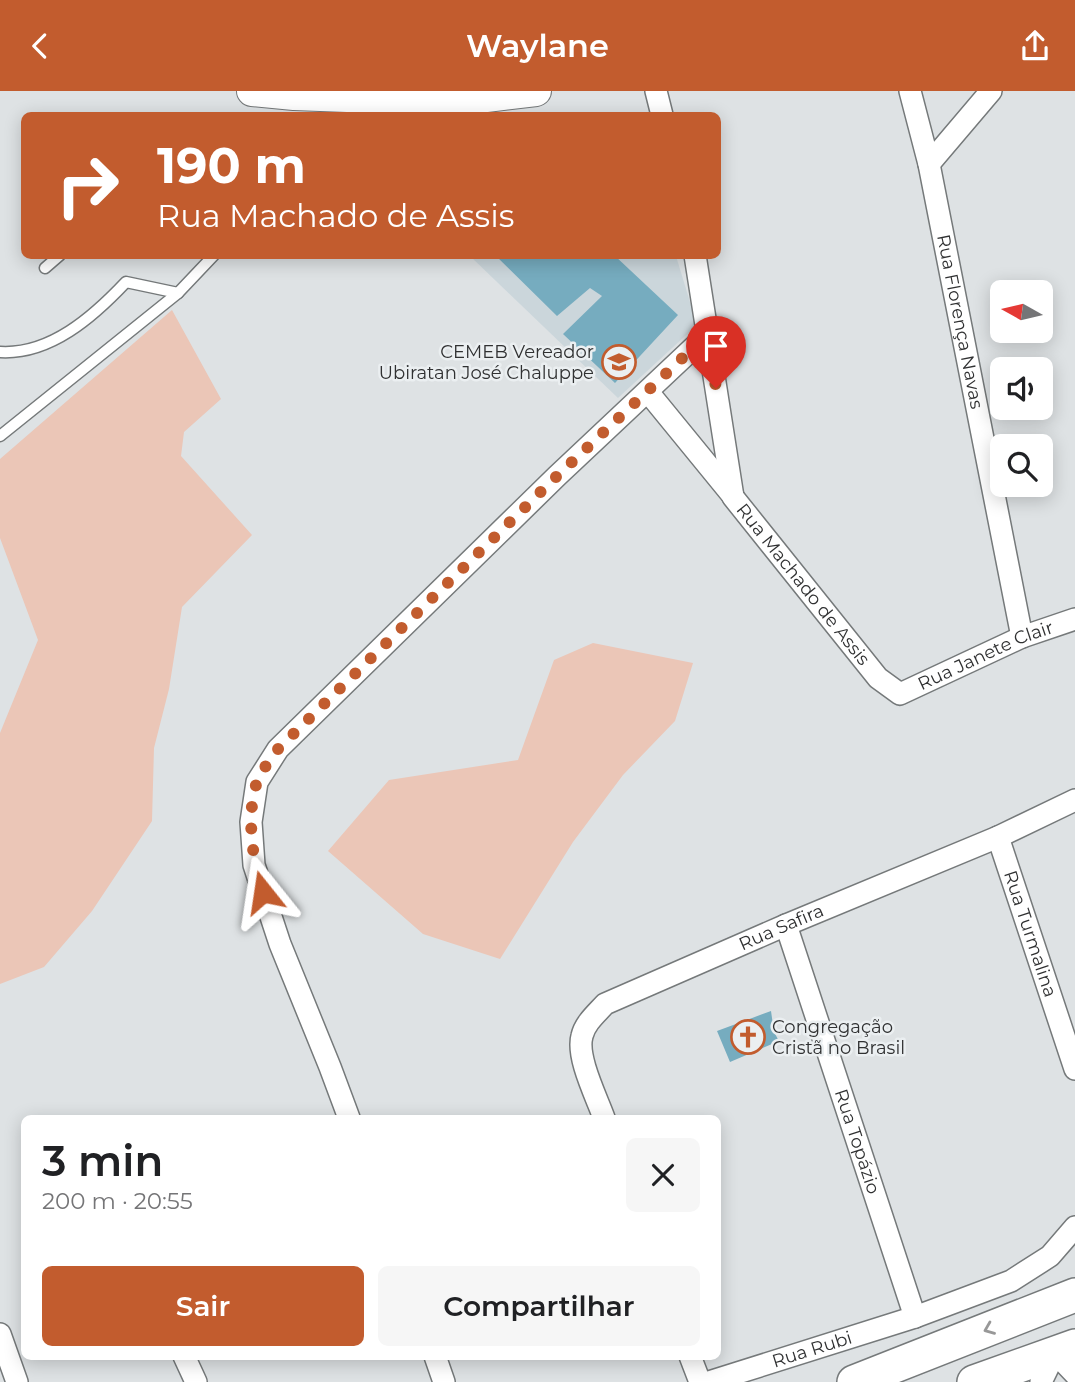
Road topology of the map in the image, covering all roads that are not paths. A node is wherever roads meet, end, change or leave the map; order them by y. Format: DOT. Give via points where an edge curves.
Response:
graph roads {
  1 [pos="252,91"];
  2 [pos="536,91"];
  3 [pos="656,91"];
  4 [pos="910,91"];
  5 [pos="991,91"];
  6 [pos="661,112"];
  7 [pos="929,164"];
  8 [pos="55,259"];
  9 [pos="210,259"];
  10 [pos="696,259"];
  11 [pos="45,268"];
  12 [pos="178,293"];
  13 [pos="708,334"];
  14 [pos="0,352"];
  15 [pos="648,392"];
  16 [pos="0,436"];
  17 [pos="733,497"];
  18 [pos="1075,619"];
  19 [pos="1022,637"];
  20 [pos="900,694"];
  21 [pos="1075,800"];
  22 [pos="998,837"];
  23 [pos="786,925"];
  24 [pos="1075,1069"];
  25 [pos="348,1115"];
  26 [pos="603,1115"];
  27 [pos="1075,1227"];
  28 [pos="1012,1280"];
  29 [pos="1075,1295"];
  30 [pos="1034,1310"];
  31 [pos="915,1317"];
  32 [pos="0,1333"];
  33 [pos="186,1360"];
  34 [pos="436,1360"];
  35 [pos="692,1360"];
  36 [pos="1062,1364"];
  37 [pos="17,1382"];
  38 [pos="196,1382"];
  39 [pos="444,1382"];
  40 [pos="700,1382"];
  41 [pos="709,1382"];
  42 [pos="854,1382"];
  43 [pos="974,1382"];
  1 -- 2 [label="main road" via="295,100 444,106"];
  3 -- 6 [label="street"];
  4 -- 7 [label="street, Rua Florença Navas"];
  5 -- 7 [label="street"];
  7 -- 19 [label="street, Rua Florença Navas"];
  8 -- 11 [label="lane"];
  9 -- 12 [label="lane"];
  10 -- 13 [label="street, Rua Machado de Assis"];
  12 -- 14 [label="lane" via="126,282 56,340 20,353"];
  12 -- 16 [label="lane"];
  13 -- 15 [label="street"];
  13 -- 17 [label="street, Rua Machado de Assis"];
  15 -- 17 [label="street"];
  15 -- 25 [label="street" via="278,749 257,782 251,822 254,865"];
  17 -- 20 [label="street, Rua Machado de Assis" via="878,678"];
  18 -- 19 [label="street, Rua Janete Clair"];
  19 -- 20 [label="street, Rua Janete Clair"];
  21 -- 22 [label="street, Rua Safira"];
  22 -- 23 [label="street, Rua Safira"];
  22 -- 24 [label="street, Rua Turmalina"];
  23 -- 26 [label="street, Rua Safira" via="605,1005 581,1038 582,1059"];
  23 -- 31 [label="street, Rua Topázio"];
  27 -- 28 [label="street" via="1049,1256"];
  28 -- 30 [label="street"];
  28 -- 31 [label="street"];
  29 -- 30 [label="main road"];
  30 -- 42 [label="main road, one-way"];
  31 -- 41 [label="street, Rua Rubi"];
  32 -- 37 [label="street"];
  33 -- 38 [label="street"];
  34 -- 39 [label="street"];
  35 -- 40 [label="street"];
  36 -- 43 [label="main road"];
}
